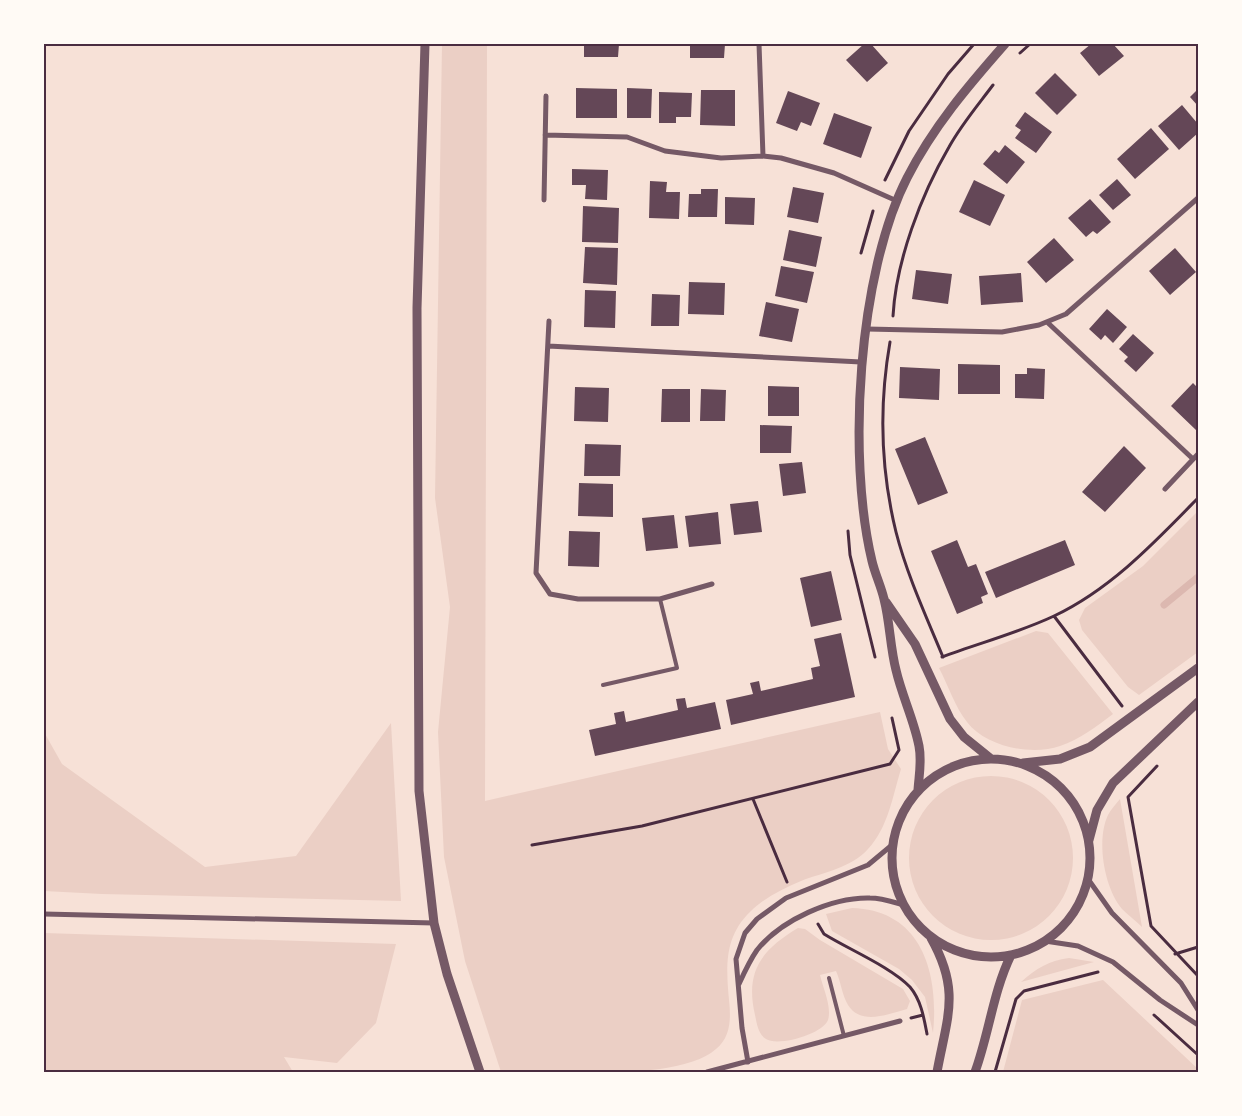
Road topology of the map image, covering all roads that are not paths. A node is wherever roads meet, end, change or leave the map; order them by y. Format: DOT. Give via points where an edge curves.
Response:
graph roads {
  1 [pos="425,44"];
  2 [pos="759,44"];
  3 [pos="1005,44"];
  4 [pos="546,96"];
  5 [pos="545,135"];
  6 [pos="763,156"];
  7 [pos="1198,198"];
  8 [pos="544,200"];
  9 [pos="897,201"];
  10 [pos="549,321"];
  11 [pos="1047,322"];
  12 [pos="867,328"];
  13 [pos="548,346"];
  14 [pos="861,362"];
  15 [pos="1198,454"];
  16 [pos="1193,460"];
  17 [pos="1165,489"];
  18 [pos="712,584"];
  19 [pos="660,599"];
  20 [pos="885,600"];
  21 [pos="1198,668"];
  22 [pos="603,685"];
  23 [pos="1198,702"];
  24 [pos="990,758"];
  25 [pos="1022,763"];
  26 [pos="918,790"];
  27 [pos="1089,840"];
  28 [pos="892,845"];
  29 [pos="1088,879"];
  30 [pos="904,905"];
  31 [pos="44,914"];
  32 [pos="434,923"];
  33 [pos="928,933"];
  34 [pos="1045,941"];
  35 [pos="1011,955"];
  36 [pos="829,978"];
  37 [pos="739,984"];
  38 [pos="1198,1010"];
  39 [pos="900,1021"];
  40 [pos="1198,1025"];
  41 [pos="844,1036"];
  42 [pos="748,1062"];
  43 [pos="718,1071"];
  44 [pos="480,1072"];
  45 [pos="706,1072"];
  46 [pos="937,1072"];
  47 [pos="975,1072"];
  1 -- 32 [label="street" via="417,308 419,791"];
  2 -- 6 [label="street"];
  3 -- 9 [label="street" via="940,122 906,179"];
  4 -- 5 [label="street"];
  5 -- 6 [label="street" via="627,138 664,150 721,158"];
  5 -- 8 [label="street"];
  6 -- 9 [label="street" via="834,172"];
  7 -- 11 [label="street" via="1066,314"];
  9 -- 12 [label="street" via="872,286"];
  10 -- 13 [label="street"];
  11 -- 12 [label="street" via="1002,332"];
  11 -- 16 [label="street"];
  12 -- 14 [label="street"];
  13 -- 14 [label="street"];
  13 -- 19 [label="street" via="536,573 550,594 578,599"];
  14 -- 20 [label="street" via="863,510 869,550"];
  15 -- 16 [label="street"];
  16 -- 17 [label="street"];
  18 -- 19 [label="street"];
  19 -- 22 [label="lane" via="677,668"];
  20 -- 24 [label="street" via="915,644 953,724"];
  20 -- 26 [label="street" via="896,671 919,748"];
  21 -- 25 [label="street" via="1090,747 1060,759"];
  23 -- 27 [label="street" via="1113,783 1097,810"];
  24 -- 25 [label="street"];
  24 -- 26 [label="street" via="952,766"];
  25 -- 27 [label="street" via="1039,770 1066,792 1077,807"];
  26 -- 28 [label="street" via="900,819"];
  27 -- 29 [label="street"];
  28 -- 30 [label="street" via="893,876"];
  28 -- 37 [label="street" via="868,864 792,895 758,918 745,933 737,951"];
  29 -- 34 [label="street" via="1073,914"];
  29 -- 38 [label="street" via="1112,913 1182,983"];
  30 -- 33 [label="street"];
  30 -- 37 [label="street" via="884,899 858,898 801,918 766,941 751,959"];
  31 -- 32 [label="street"];
  32 -- 44 [label="street" via="449,983"];
  33 -- 35 [label="street" via="964,954"];
  33 -- 46 [label="street" via="944,965 950,994 947,1031"];
  34 -- 35 [label="street"];
  34 -- 40 [label="street" via="1078,946 1113,962 1160,1000"];
  35 -- 47 [label="street" via="1002,972 988,1035"];
  36 -- 41 [label="lane"];
  37 -- 42 [label="street"];
  39 -- 41 [label="street"];
  41 -- 42 [label="street"];
  42 -- 43 [label="street"];
  43 -- 45 [label="street"];
}
